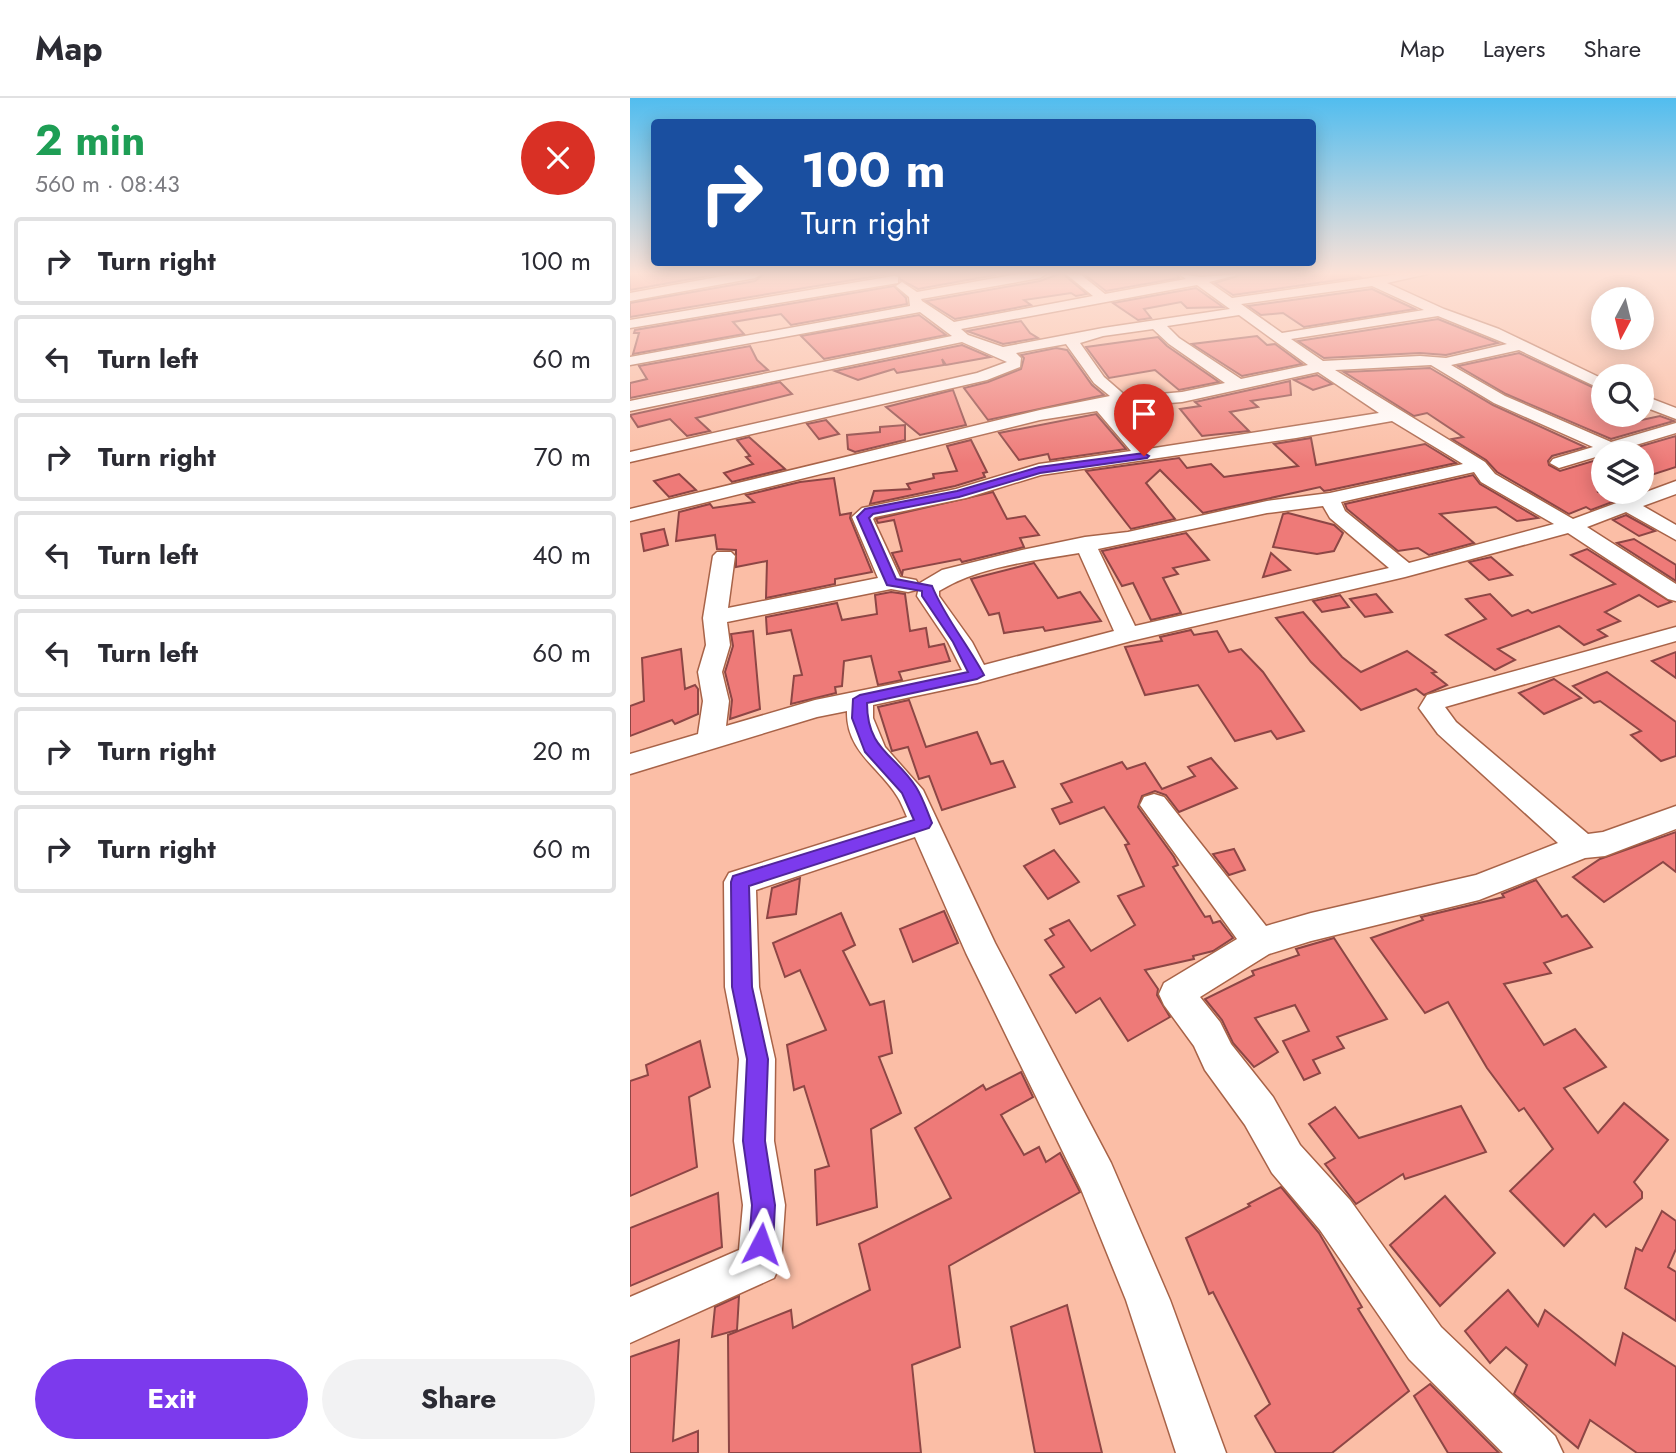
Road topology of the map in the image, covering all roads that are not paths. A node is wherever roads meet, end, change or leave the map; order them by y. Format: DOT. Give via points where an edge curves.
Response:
graph roads {
  1 [pos="732,337"];
  2 [pos="938,337"];
  3 [pos="967,337"];
  4 [pos="1084,337"];
  5 [pos="1170,337"];
  6 [pos="1281,337"];
  7 [pos="1504,337"];
  8 [pos="1277,338"];
  9 [pos="1073,339"];
  10 [pos="1520,345"];
  11 [pos="1002,352"];
  12 [pos="633,356"];
  13 [pos="1437,363"];
  14 [pos="1323,366"];
  15 [pos="1591,379"];
  16 [pos="1237,384"];
  17 [pos="1114,403"];
  18 [pos="1654,405"];
  19 [pos="630,406"];
  20 [pos="1676,414"];
  21 [pos="1395,415"];
  22 [pos="1676,428"];
  23 [pos="1594,441"];
  24 [pos="1634,441"];
  25 [pos="1591,454"];
  26 [pos="1144,456"];
  27 [pos="630,457"];
  28 [pos="1559,463"];
  29 [pos="1479,466"];
  30 [pos="1676,487"];
  31 [pos="1330,499"];
  32 [pos="1630,506"];
  33 [pos="630,515"];
  34 [pos="1571,526"];
  35 [pos="1676,534"];
  36 [pos="1084,544"];
  37 [pos="724,556"];
  38 [pos="1405,570"];
  39 [pos="891,582"];
  40 [pos="928,588"];
  41 [pos="1676,594"];
  42 [pos="715,618"];
  43 [pos="1676,634"];
  44 [pos="1127,635"];
  45 [pos="977,675"];
  46 [pos="860,699"];
  47 [pos="711,738"];
  48 [pos="630,764"];
  49 [pos="1154,805"];
  50 [pos="1676,817"];
  51 [pos="923,823"];
  52 [pos="1582,846"];
  53 [pos="1259,943"];
  54 [pos="630,1320"];
  55 [pos="1201,1453"];
  56 [pos="1538,1453"];
  1 -- 12 [label="street"];
  2 -- 19 [label="street"];
  3 -- 11 [label="street"];
  4 -- 9 [label="street"];
  5 -- 16 [label="street"];
  6 -- 8 [label="street"];
  7 -- 10 [label="street"];
  8 -- 14 [label="street"];
  9 -- 11 [label="street"];
  9 -- 17 [label="street" via="1099,380 1119,396"];
  10 -- 13 [label="street"];
  10 -- 15 [label="street"];
  11 -- 27 [label="street" via="1014,358 1015,364 982,377"];
  13 -- 14 [label="street"];
  13 -- 23 [label="street" via="1515,408"];
  14 -- 16 [label="street"];
  14 -- 21 [label="street"];
  16 -- 17 [label="street" via="1182,397"];
  17 -- 26 [label="street" via="1105,411"];
  17 -- 33 [label="street" via="1040,415"];
  18 -- 20 [label="street"];
  21 -- 26 [label="street"];
  21 -- 29 [label="street"];
  22 -- 24 [label="street"];
  25 -- 28 [label="street"];
  26 -- 39 [label="street" via="1039,470 959,494 869,512 863,517"];
  29 -- 31 [label="street"];
  29 -- 34 [label="street" via="1488,478"];
  30 -- 32 [label="street"];
  31 -- 36 [label="street" via="1266,507"];
  31 -- 38 [label="street" via="1337,514"];
  32 -- 34 [label="street"];
  32 -- 35 [label="street"];
  34 -- 38 [label="street"];
  34 -- 41 [label="street"];
  36 -- 40 [label="street" via="950,575"];
  36 -- 44 [label="street"];
  37 -- 42 [label="street"];
  38 -- 44 [label="street"];
  39 -- 40 [label="street"];
  39 -- 42 [label="street"];
  40 -- 45 [label="street" via="928,596"];
  42 -- 47 [label="street" via="718,645 710,672 716,701"];
  43 -- 52 [label="street" via="1436,701 1432,708 1447,728"];
  44 -- 45 [label="street"];
  45 -- 46 [label="street"];
  46 -- 47 [label="street"];
  46 -- 51 [label="street" via="860,718 873,752 909,790"];
  47 -- 48 [label="street"];
  49 -- 53 [label="street"];
  50 -- 52 [label="street" via="1605,844"];
  51 -- 54 [label="street" via="740,882 742,987 757,1059 754,1141 764,1205 760,1263"];
  51 -- 55 [label="street" via="1097,1177 1148,1300"];
  52 -- 53 [label="street" via="1479,887"];
  53 -- 56 [label="street" via="1176,994 1259,1111 1286,1159 1335,1215 1425,1343"];
}
